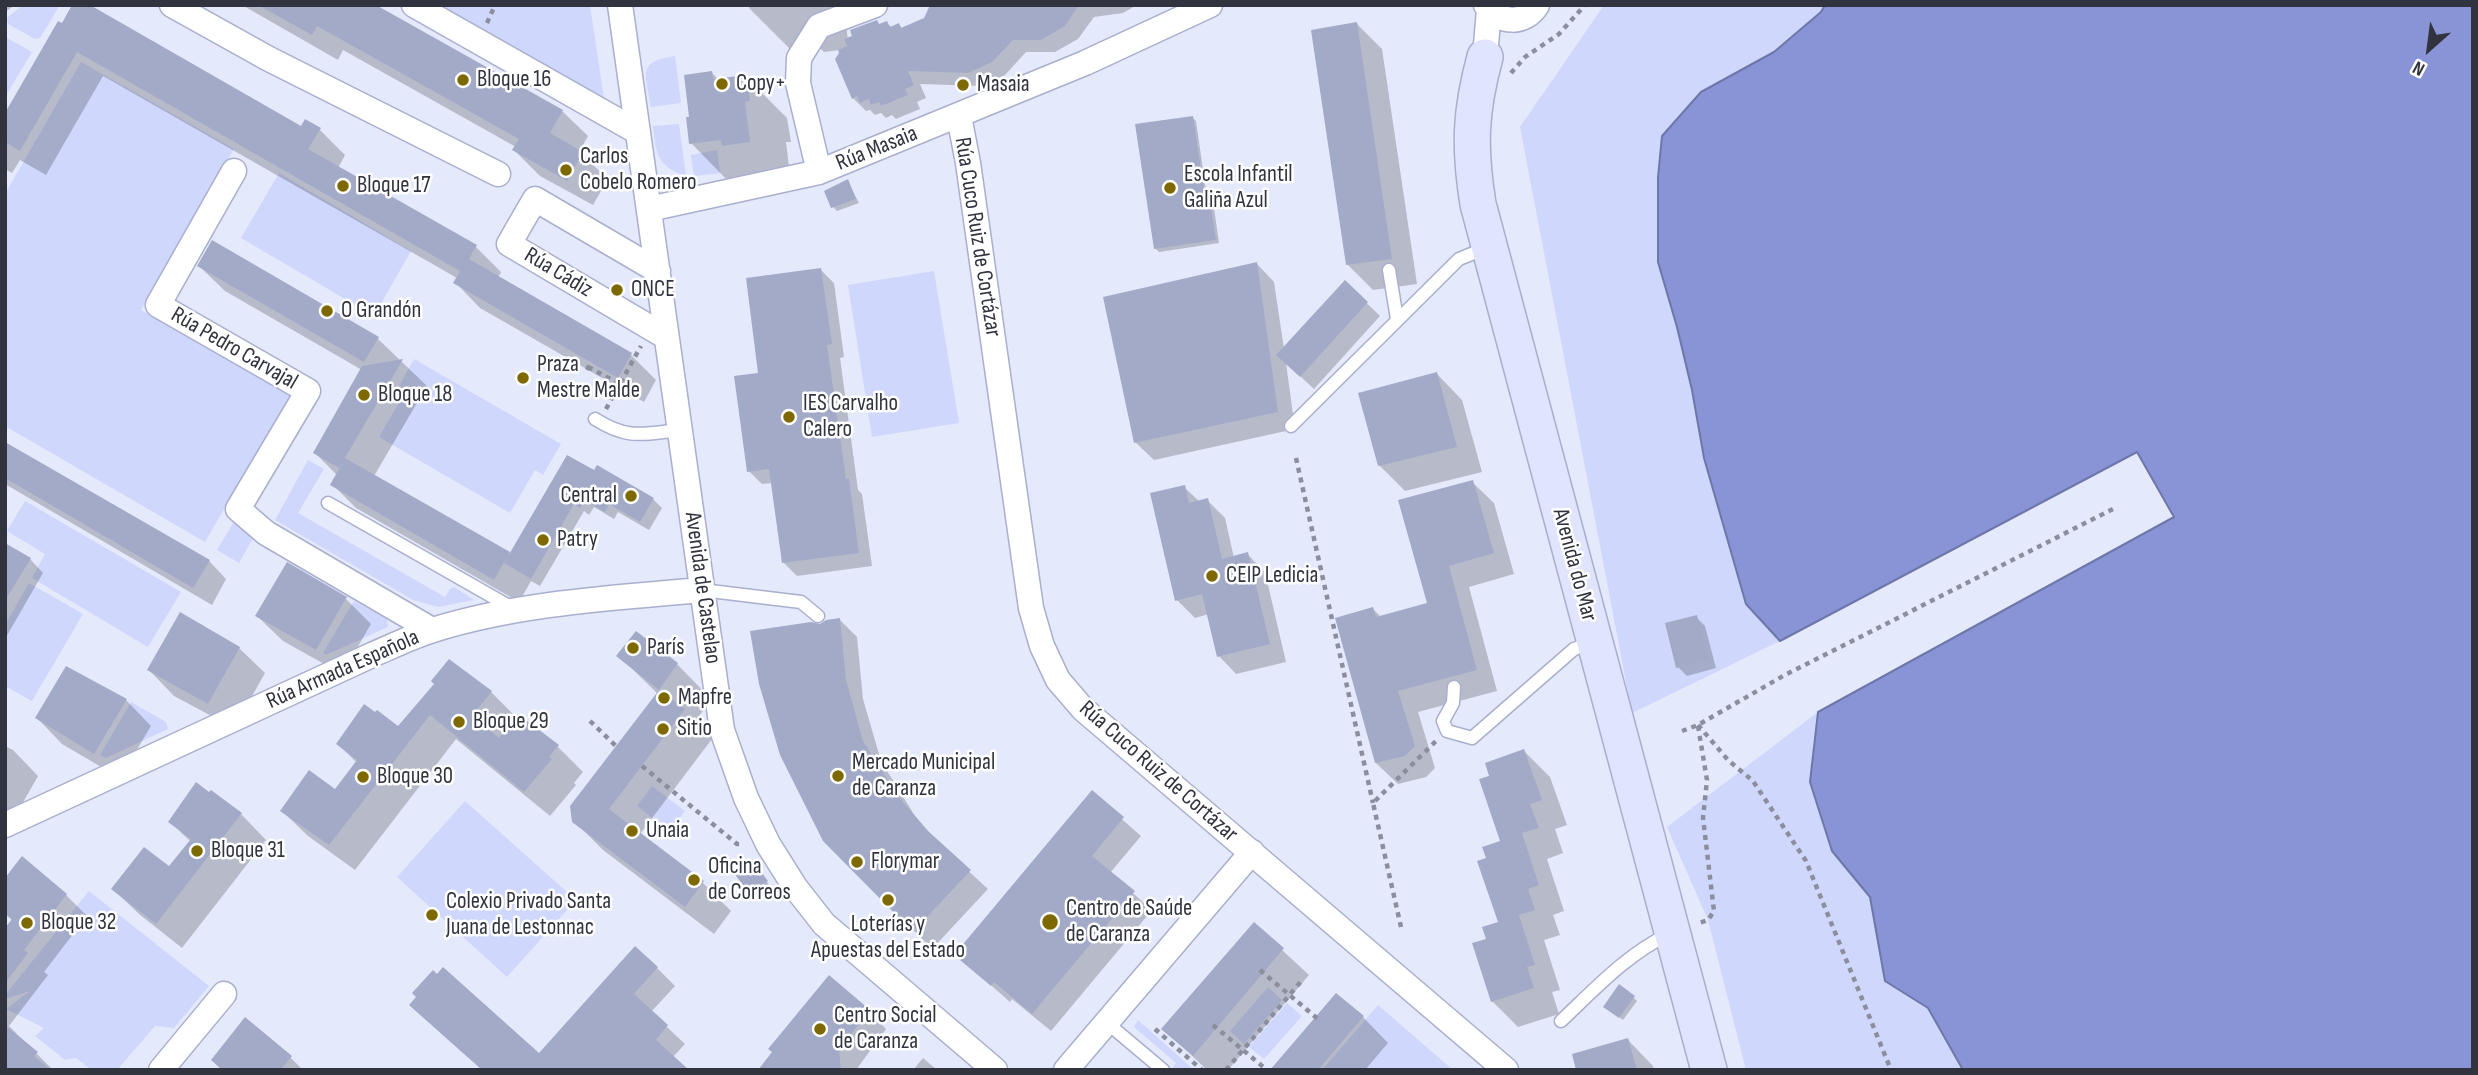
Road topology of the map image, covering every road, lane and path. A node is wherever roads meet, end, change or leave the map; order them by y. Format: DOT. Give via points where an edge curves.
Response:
graph roads {
  1 [pos="172,5"];
  2 [pos="414,5"];
  3 [pos="620,5"];
  4 [pos="876,5"];
  5 [pos="1210,5"];
  6 [pos="1537,5"];
  7 [pos="1585,5"];
  8 [pos="1488,7"];
  9 [pos="1517,20"];
  10 [pos="1497,67"];
  11 [pos="959,117"];
  12 [pos="638,132"];
  13 [pos="234,171"];
  14 [pos="819,173"];
  15 [pos="498,174"];
  16 [pos="649,209"];
  17 [pos="1490,247"];
  18 [pos="658,271"];
  19 [pos="1389,271"];
  20 [pos="1396,319"];
  21 [pos="658,332"];
  22 [pos="589,366"];
  23 [pos="620,384"];
  24 [pos="597,421"];
  25 [pos="1290,426"];
  26 [pos="679,429"];
  27 [pos="1296,458"];
  28 [pos="328,503"];
  29 [pos="2117,508"];
  30 [pos="702,590"];
  31 [pos="517,611"];
  32 [pos="818,616"];
  33 [pos="432,630"];
  34 [pos="1595,641"];
  35 [pos="1454,687"];
  36 [pos="590,721"];
  37 [pos="1698,725"];
  38 [pos="1447,731"];
  39 [pos="1682,731"];
  40 [pos="616,746"];
  41 [pos="642,766"];
  42 [pos="1373,803"];
  43 [pos="5,825"];
  44 [pos="768,844"];
  45 [pos="1252,852"];
  46 [pos="1401,927"];
  47 [pos="1686,928"];
  48 [pos="1260,970"];
  49 [pos="1303,979"];
  50 [pos="224,994"];
  51 [pos="1289,995"];
  52 [pos="1319,1020"];
  53 [pos="1561,1021"];
  54 [pos="1106,1022"];
  55 [pos="1213,1025"];
  56 [pos="1155,1029"];
  57 [pos="1243,1050"];
  58 [pos="161,1070"];
  59 [pos="995,1070"];
  60 [pos="1066,1070"];
  61 [pos="1163,1070"];
  62 [pos="1202,1070"];
  63 [pos="1226,1070"];
  64 [pos="1267,1070"];
  65 [pos="1506,1070"];
  66 [pos="1709,1070"];
  67 [pos="1891,1070"];
  1 -- 15 [label="street" via="268,59"];
  2 -- 12 [label="street"];
  3 -- 12 [label="street, Avenida de Castelao"];
  4 -- 14 [label="street" via="819,26 799,58 798,83"];
  5 -- 11 [label="street, Rúa Masaia"];
  6 -- 9 [label="street, Avenida do Mar"];
  7 -- 10 [label="path" via="1559,34 1525,57"];
  8 -- 9 [label="street" via="1501,18"];
  8 -- 10 [label="street, Avenida do Mar"];
  9 -- 10 [label="street, Avenida do Mar"];
  10 -- 17 [label="street, Avenida do Mar" via="1475,94 1470,137 1478,204"];
  11 -- 14 [label="street, Rúa Masaia"];
  11 -- 45 [label="street, Rúa Cuco Ruiz de Cortázar" via="1031,608 1042,646 1058,680 1083,709"];
  12 -- 16 [label="street, Avenida de Castelao"];
  13 -- 33 [label="street, Rúa Pedro Carvajal" via="158,305 308,391 238,509 267,533"];
  14 -- 16 [label="street, Rúa Masaia"];
  16 -- 18 [label="street, Avenida de Castelao"];
  17 -- 20 [label="lane" via="1459,259"];
  17 -- 34 [label="street, Avenida do Mar"];
  18 -- 21 [label="street, Avenida de Castelao"];
  18 -- 21 [label="street, Rúa Cádiz" via="535,199 509,244"];
  19 -- 20 [label="lane"];
  20 -- 25 [label="lane"];
  21 -- 23 [label="path"];
  21 -- 26 [label="street, Avenida de Castelao"];
  22 -- 23 [label="path"];
  23 -- 24 [label="path"];
  24 -- 26 [label="lane" via="632,435"];
  26 -- 30 [label="street, Avenida de Castelao"];
  27 -- 42 [label="path"];
  28 -- 31 [label="lane"];
  29 -- 37 [label="path" via="1783,676"];
  30 -- 31 [label="street, Rúa Armada Española"];
  30 -- 32 [label="lane" via="801,602"];
  30 -- 44 [label="street, Avenida de Castelao" via="722,730"];
  31 -- 33 [label="street, Rúa Armada Española"];
  33 -- 43 [label="street, Rúa Armada Española"];
  34 -- 38 [label="lane" via="1574,649 1472,738"];
  34 -- 47 [label="street, Avenida do Mar"];
  35 -- 38 [label="lane" via="1443,721"];
  36 -- 40 [label="path"];
  37 -- 39 [label="path"];
  37 -- 47 [label="path" via="1707,780 1703,818 1714,911 1708,920"];
  37 -- 67 [label="path" via="1753,781 1806,861"];
  38 -- 42 [label="path"];
  41 -- 44 [label="path" via="737,844"];
  42 -- 46 [label="path"];
  44 -- 59 [label="street, Avenida de Castelao" via="824,924"];
  45 -- 54 [label="street"];
  45 -- 65 [label="street, Rúa Cuco Ruiz de Cortázar"];
  47 -- 53 [label="lane" via="1655,940"];
  47 -- 66 [label="street, Avenida do Mar"];
  48 -- 51 [label="path"];
  49 -- 51 [label="path"];
  50 -- 58 [label="street"];
  51 -- 52 [label="path"];
  51 -- 57 [label="path"];
  54 -- 60 [label="street"];
  54 -- 61 [label="lane"];
  55 -- 57 [label="path"];
  56 -- 62 [label="path"];
  57 -- 63 [label="path"];
  57 -- 64 [label="path"];
}
